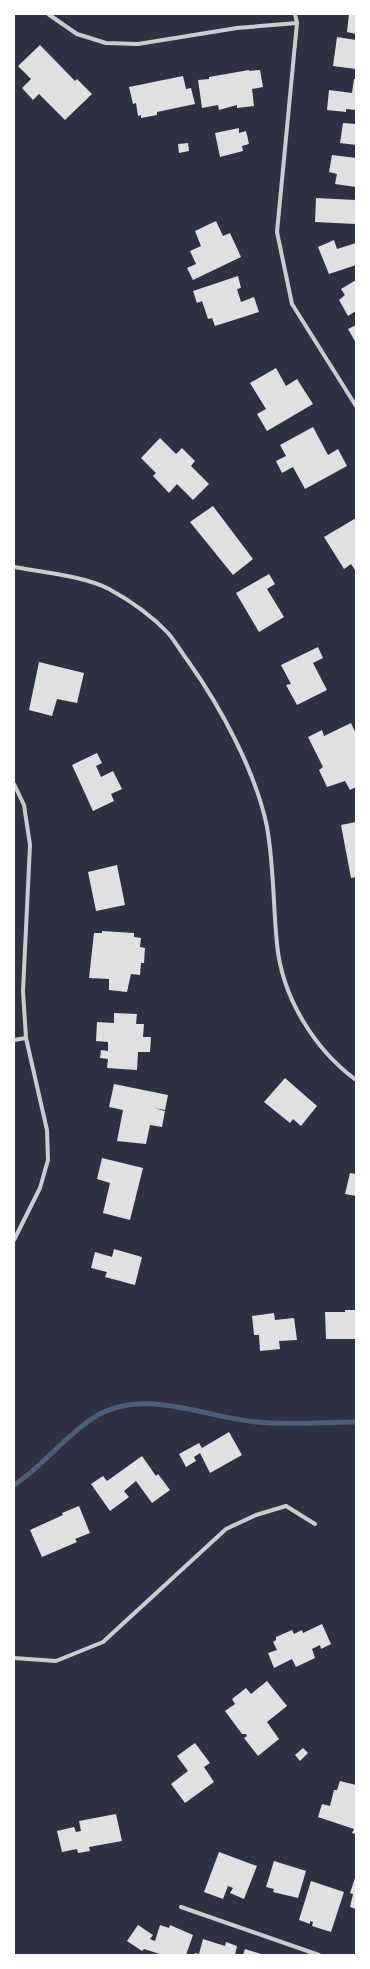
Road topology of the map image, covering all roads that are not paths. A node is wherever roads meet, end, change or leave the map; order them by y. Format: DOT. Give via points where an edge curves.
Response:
graph roads {
  1 [pos="48,14"];
  2 [pos="295,14"];
  3 [pos="297,23"];
  4 [pos="356,406"];
  5 [pos="14,567"];
  6 [pos="14,784"];
  7 [pos="26,1038"];
  8 [pos="14,1040"];
  9 [pos="356,1080"];
  10 [pos="14,1240"];
  11 [pos="315,1524"];
  12 [pos="14,1658"];
  13 [pos="181,1907"];
  14 [pos="319,1955"];
  1 -- 3 [label="street" via="76,34 106,42 138,44 237,28"];
  2 -- 3 [label="street"];
  3 -- 4 [label="street" via="277,232 292,304"];
  5 -- 9 [label="street" via="78,579 107,588 143,610 169,634 204,684 238,745 256,790 266,826 272,868 277,946 288,988 298,1014 323,1051"];
  6 -- 7 [label="street" via="24,805 30,845 22,991"];
  7 -- 8 [label="street"];
  7 -- 10 [label="street" via="47,1130 48,1160 40,1188"];
  11 -- 12 [label="street" via="286,1506 256,1515 226,1529 103,1642 56,1661"];
  13 -- 14 [label="street"];
}
